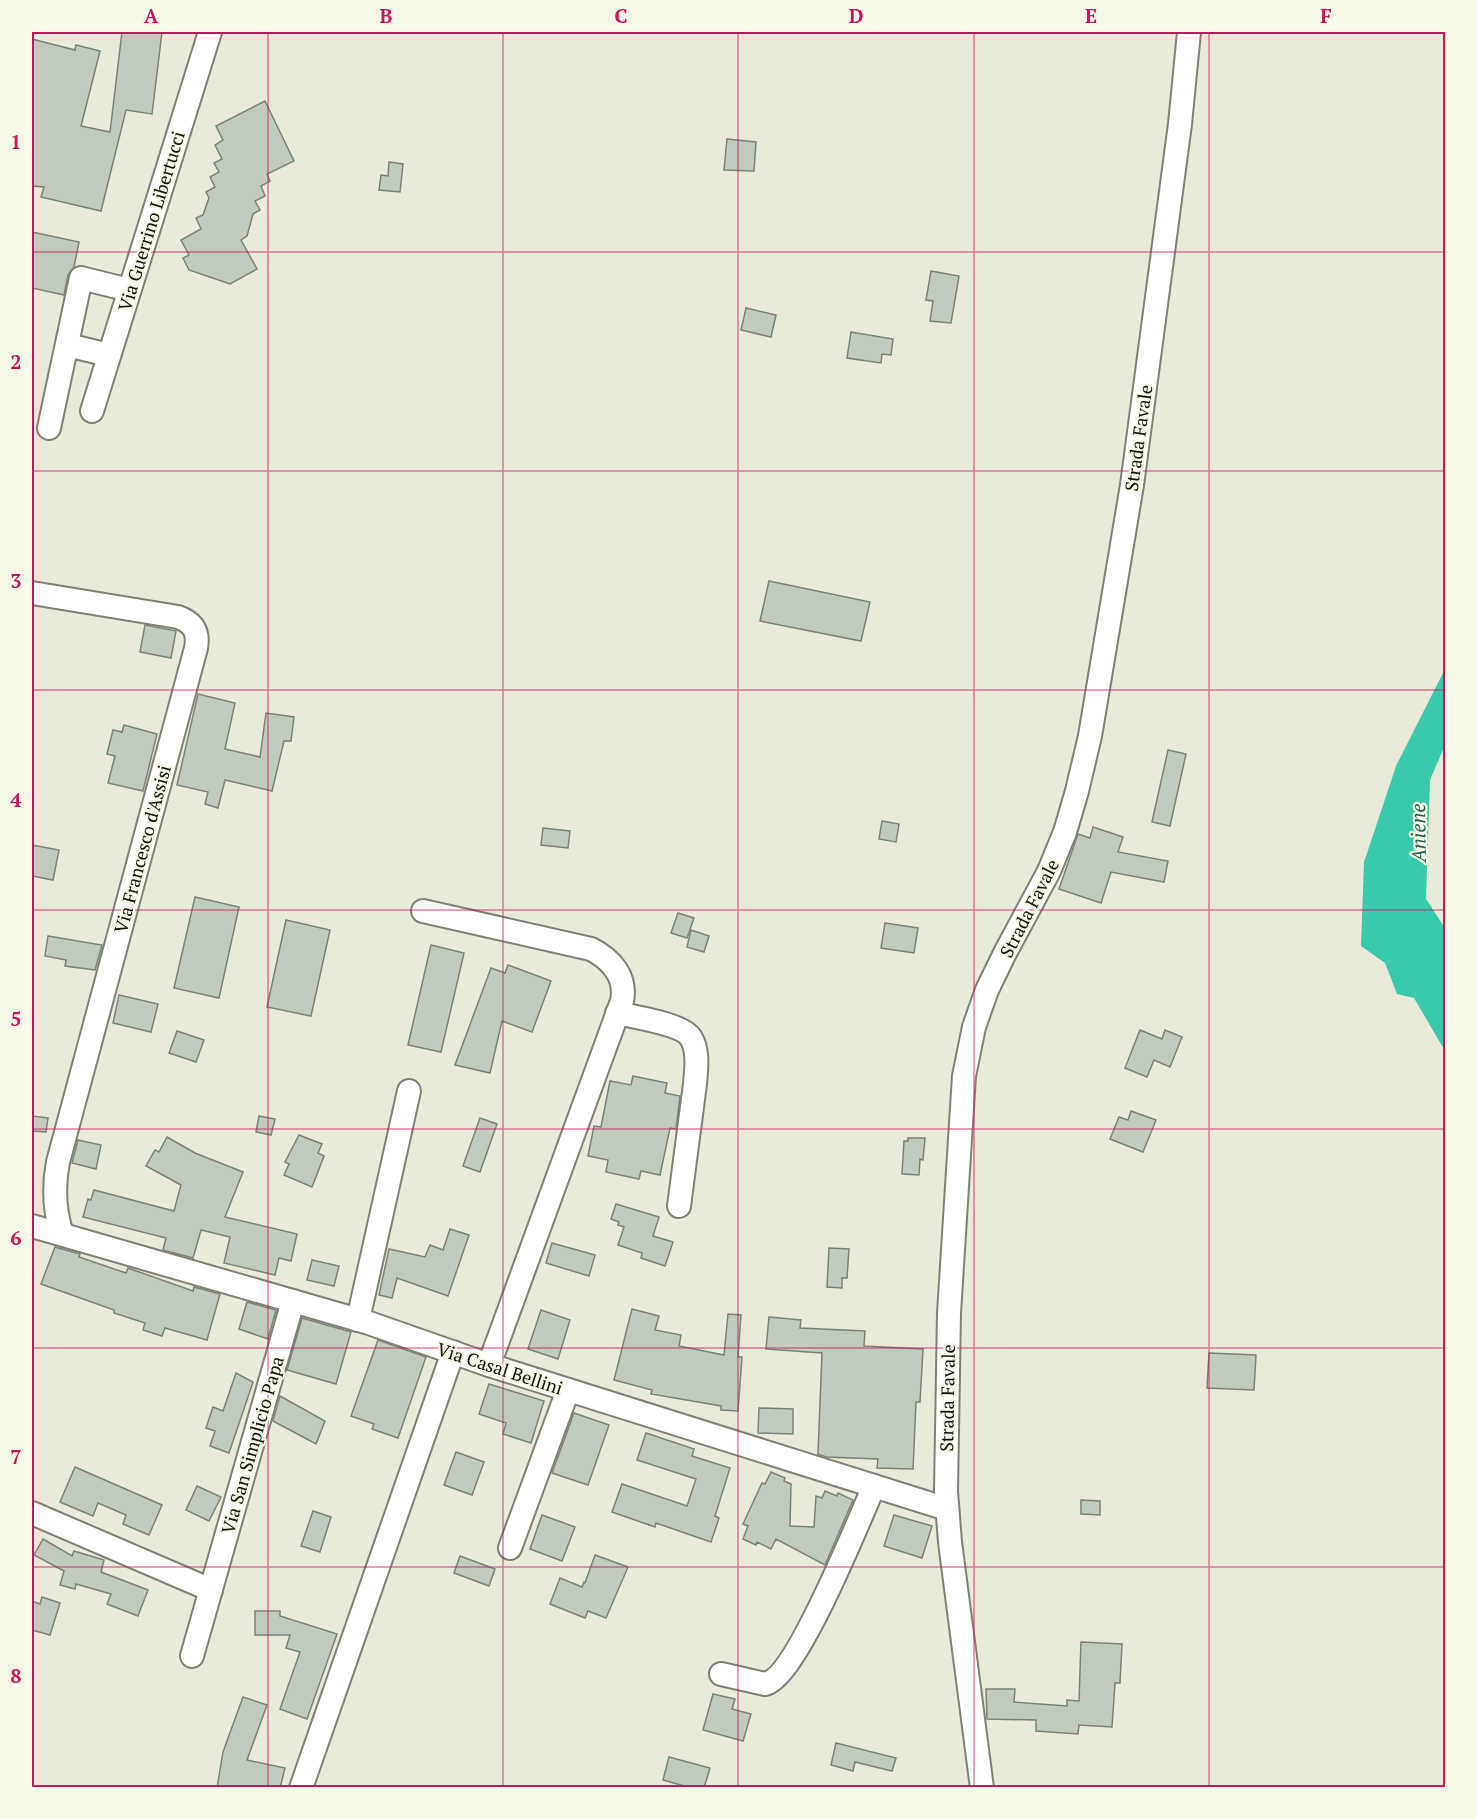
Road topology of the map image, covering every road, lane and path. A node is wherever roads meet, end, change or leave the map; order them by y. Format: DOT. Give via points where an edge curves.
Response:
graph roads {
  1 [pos="210,32"];
  2 [pos="1189,32"];
  3 [pos="129,290"];
  4 [pos="67,345"];
  5 [pos="110,355"];
  6 [pos="92,411"];
  7 [pos="49,428"];
  8 [pos="32,593"];
  9 [pos="423,911"];
  10 [pos="617,1013"];
  11 [pos="410,1091"];
  12 [pos="679,1206"];
  13 [pos="49,1231"];
  14 [pos="293,1301"];
  15 [pos="358,1320"];
  16 [pos="453,1352"];
  17 [pos="489,1365"];
  18 [pos="568,1390"];
  19 [pos="874,1486"];
  20 [pos="947,1509"];
  21 [pos="32,1513"];
  22 [pos="510,1548"];
  23 [pos="210,1590"];
  24 [pos="192,1656"];
  25 [pos="721,1674"];
  26 [pos="301,1788"];
  27 [pos="982,1788"];
  1 -- 3 [label="street, Via Guerrino Libertucci"];
  2 -- 20 [label="street, Strada Favale" via="1132,485 1090,735 1058,851 990,983 966,1065 949,1313"];
  3 -- 4 [label="street" via="81,278"];
  3 -- 5 [label="street, Via Guerrino Libertucci"];
  4 -- 5 [label="street"];
  4 -- 7 [label="street"];
  5 -- 6 [label="street, Via Guerrino Libertucci"];
  8 -- 13 [label="street, Via Francesco d'Assisi" via="178,617 194,627 197,636 58,1162"];
  9 -- 10 [label="street" via="598,953 614,966 622,984 623,996"];
  10 -- 12 [label="street" via="677,1028 688,1034 693,1043 695,1084"];
  10 -- 17 [label="street"];
  11 -- 15 [label="street"];
  13 -- 14 [label="street, Via Casal Bellini"];
  14 -- 15 [label="street, Via Casal Bellini"];
  14 -- 23 [label="street, Via San Simplicio Papa"];
  15 -- 16 [label="street, Via Casal Bellini"];
  16 -- 17 [label="street, Via Casal Bellini"];
  16 -- 26 [label="street"];
  17 -- 18 [label="street, Via Casal Bellini"];
  18 -- 19 [label="street, Via Casal Bellini"];
  18 -- 22 [label="street"];
  19 -- 20 [label="street, Via Casal Bellini"];
  19 -- 25 [label="street" via="806,1634 780,1674 765,1684"];
  20 -- 27 [label="street, Strada Favale"];
  21 -- 23 [label="street"];
  23 -- 24 [label="street, Via San Simplicio Papa"];
}
